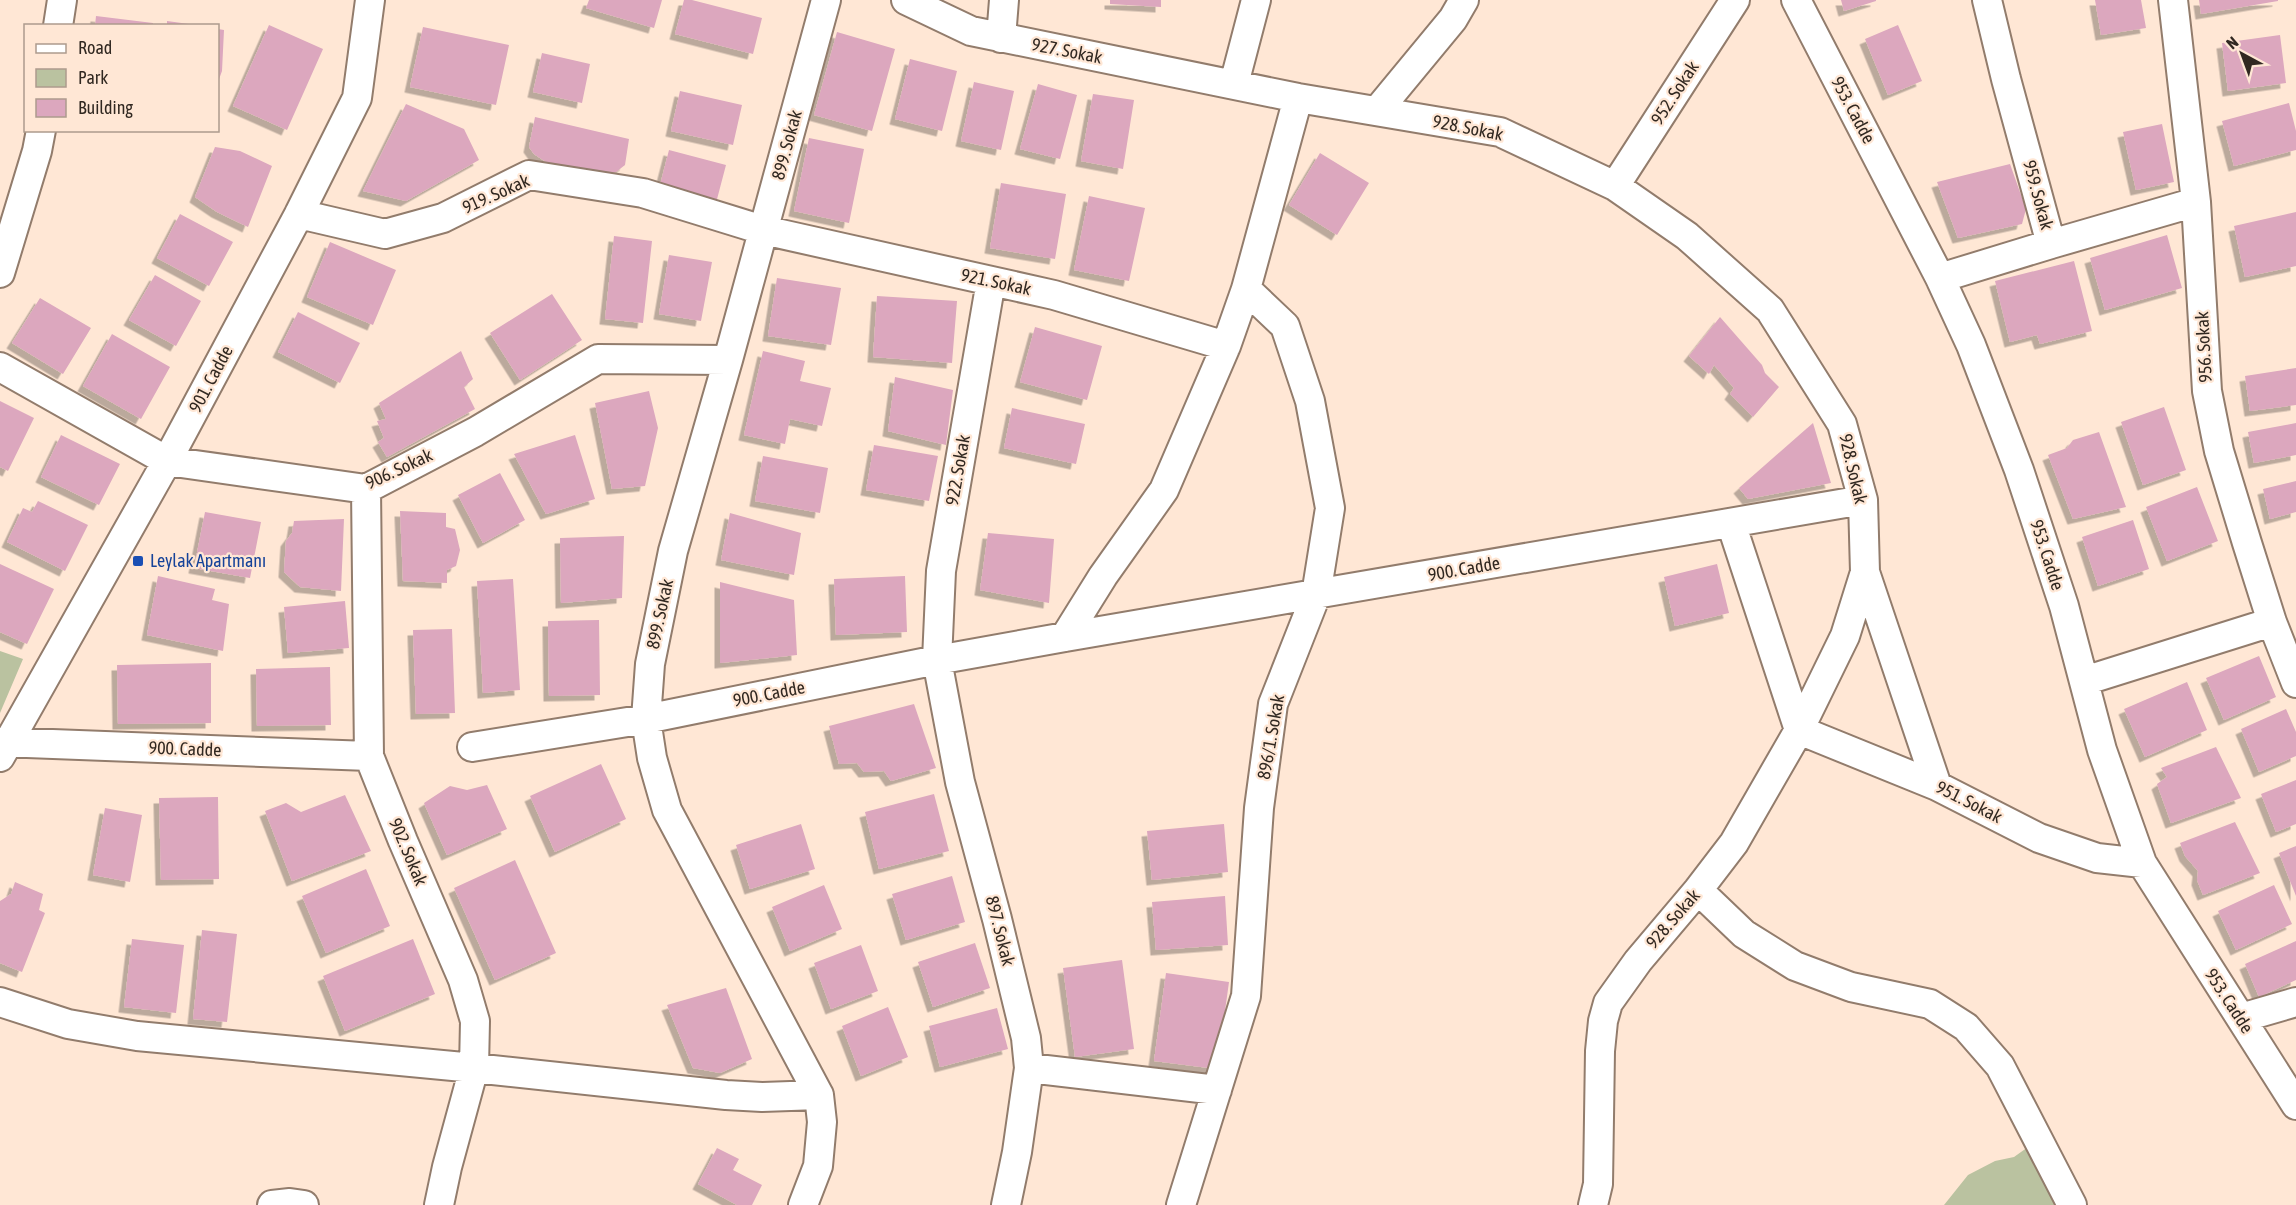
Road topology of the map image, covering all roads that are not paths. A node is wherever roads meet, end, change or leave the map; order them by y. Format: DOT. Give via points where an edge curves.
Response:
graph roads {
  1 [pos="62,0"];
  2 [pos="370,0"];
  3 [pos="826,0"];
  4 [pos="906,0"];
  5 [pos="1004,0"];
  6 [pos="1256,0"];
  7 [pos="1464,0"];
  8 [pos="1734,0"];
  9 [pos="1796,0"];
  10 [pos="1988,0"];
  11 [pos="2173,0"];
  12 [pos="58,24"];
  13 [pos="1002,38"];
  14 [pos="1234,84"];
  15 [pos="1298,98"];
  16 [pos="1377,111"];
  17 [pos="41,132"];
  18 [pos="1615,186"];
  19 [pos="2196,202"];
  20 [pos="299,214"];
  21 [pos="763,230"];
  22 [pos="2051,244"];
  23 [pos="0,273"];
  24 [pos="1940,278"];
  25 [pos="991,281"];
  26 [pos="1246,289"];
  27 [pos="1226,346"];
  28 [pos="728,360"];
  29 [pos="0,367"];
  30 [pos="167,461"];
  31 [pos="366,489"];
  32 [pos="1863,500"];
  33 [pos="1731,523"];
  34 [pos="1864,572"];
  35 [pos="1316,594"];
  36 [pos="2272,622"];
  37 [pos="1065,637"];
  38 [pos="937,660"];
  39 [pos="2084,681"];
  40 [pos="2296,683"];
  41 [pos="646,719"];
  42 [pos="1798,730"];
  43 [pos="2,747"];
  44 [pos="472,747"];
  45 [pos="369,756"];
  46 [pos="1937,786"];
  47 [pos="2142,863"];
  48 [pos="1698,890"];
  49 [pos="0,1002"];
  50 [pos="2296,1002"];
  51 [pos="2241,1018"];
  52 [pos="474,1068"];
  53 [pos="1029,1068"];
  54 [pos="1217,1090"];
  55 [pos="819,1095"];
  56 [pos="2296,1105"];
  57 [pos="272,1205"];
  58 [pos="304,1205"];
  59 [pos="439,1205"];
  60 [pos="803,1205"];
  61 [pos="1006,1205"];
  62 [pos="1181,1205"];
  63 [pos="1593,1205"];
  64 [pos="2072,1205"];
  1 -- 12 [label="street"];
  2 -- 20 [label="street, 901. Cadde" via="357,98"];
  3 -- 21 [label="street, 899. Sokak"];
  4 -- 13 [label="street, 927. Sokak" via="971,31"];
  5 -- 13 [label="street"];
  6 -- 14 [label="street"];
  7 -- 16 [label="street" via="1453,19"];
  8 -- 18 [label="street, 952. Sokak"];
  9 -- 24 [label="street, 953. Cadde"];
  10 -- 22 [label="street, 959. Sokak"];
  11 -- 19 [label="street, 956. Sokak"];
  13 -- 14 [label="street, 927. Sokak"];
  14 -- 15 [label="street, 928. Sokak"];
  15 -- 16 [label="street, 928. Sokak"];
  15 -- 26 [label="street"];
  16 -- 18 [label="street, 928. Sokak" via="1500,132"];
  17 -- 23 [label="street"];
  18 -- 32 [label="street, 928. Sokak" via="1687,236 1770,310 1842,424"];
  19 -- 22 [label="street, 959. Sokak"];
  19 -- 36 [label="street, 956. Sokak" via="2207,391 2219,451"];
  20 -- 21 [label="street, 919. Sokak" via="385,234 443,218 529,175 643,193"];
  20 -- 30 [label="street, 901. Cadde"];
  21 -- 25 [label="street, 921. Sokak"];
  21 -- 28 [label="street, 899. Sokak"];
  22 -- 24 [label="street"];
  24 -- 39 [label="street, 953. Cadde" via="1971,345 2019,470"];
  25 -- 27 [label="street, 921. Sokak" via="1054,295"];
  25 -- 38 [label="street, 922. Sokak" via="941,571"];
  26 -- 27 [label="street"];
  26 -- 35 [label="street, 896/1. Sokak" via="1285,326 1310,402 1330,508"];
  27 -- 37 [label="street" via="1164,490"];
  28 -- 31 [label="street, 906. Sokak" via="598,359 476,432"];
  28 -- 41 [label="street, 899. Sokak" via="673,551 650,664"];
  29 -- 30 [label="street, 906. Sokak"];
  30 -- 31 [label="street, 906. Sokak"];
  30 -- 43 [label="street, 901. Cadde"];
  31 -- 45 [label="street, 902. Sokak"];
  32 -- 33 [label="street, 900. Cadde"];
  32 -- 34 [label="street, 928. Sokak"];
  33 -- 35 [label="street, 900. Cadde"];
  33 -- 42 [label="street"];
  34 -- 42 [label="street, 928. Sokak" via="1845,636"];
  34 -- 46 [label="street"];
  35 -- 37 [label="street, 900. Cadde"];
  35 -- 54 [label="street, 896/1. Sokak" via="1273,704 1260,808 1246,996"];
  36 -- 39 [label="street"];
  36 -- 40 [label="street, 956. Sokak"];
  37 -- 38 [label="street, 900. Cadde"];
  38 -- 41 [label="street, 900. Cadde"];
  38 -- 53 [label="street, 897. Sokak" via="960,783 998,920 1026,1038"];
  39 -- 47 [label="street, 953. Cadde" via="2102,750"];
  41 -- 44 [label="street, 900. Cadde"];
  41 -- 55 [label="street, 899. Sokak" via="667,810"];
  42 -- 46 [label="street, 951. Sokak"];
  42 -- 48 [label="street, 928. Sokak" via="1734,843"];
  43 -- 45 [label="street, 900. Cadde"];
  45 -- 52 [label="street, 902. Sokak" via="463,980 475,1021"];
  46 -- 47 [label="street, 951. Sokak" via="2039,838 2097,858"];
  47 -- 51 [label="street, 953. Cadde"];
  48 -- 63 [label="street, 928. Sokak" via="1608,1003 1599,1051 1598,1184"];
  48 -- 64 [label="street" via="1744,934 1795,966 1851,987 1930,1004 1966,1027 2000,1066"];
  49 -- 52 [label="street" via="68,1024 137,1036"];
  50 -- 51 [label="street"];
  51 -- 56 [label="street, 953. Cadde"];
  52 -- 55 [label="street" via="726,1095"];
  52 -- 59 [label="street, 902. Sokak"];
  53 -- 54 [label="street"];
  53 -- 61 [label="street, 897. Sokak"];
  54 -- 62 [label="street, 896/1. Sokak"];
  55 -- 60 [label="street, 899. Sokak" via="822,1122 818,1166"];
  57 -- 58 [label="street"];
}
